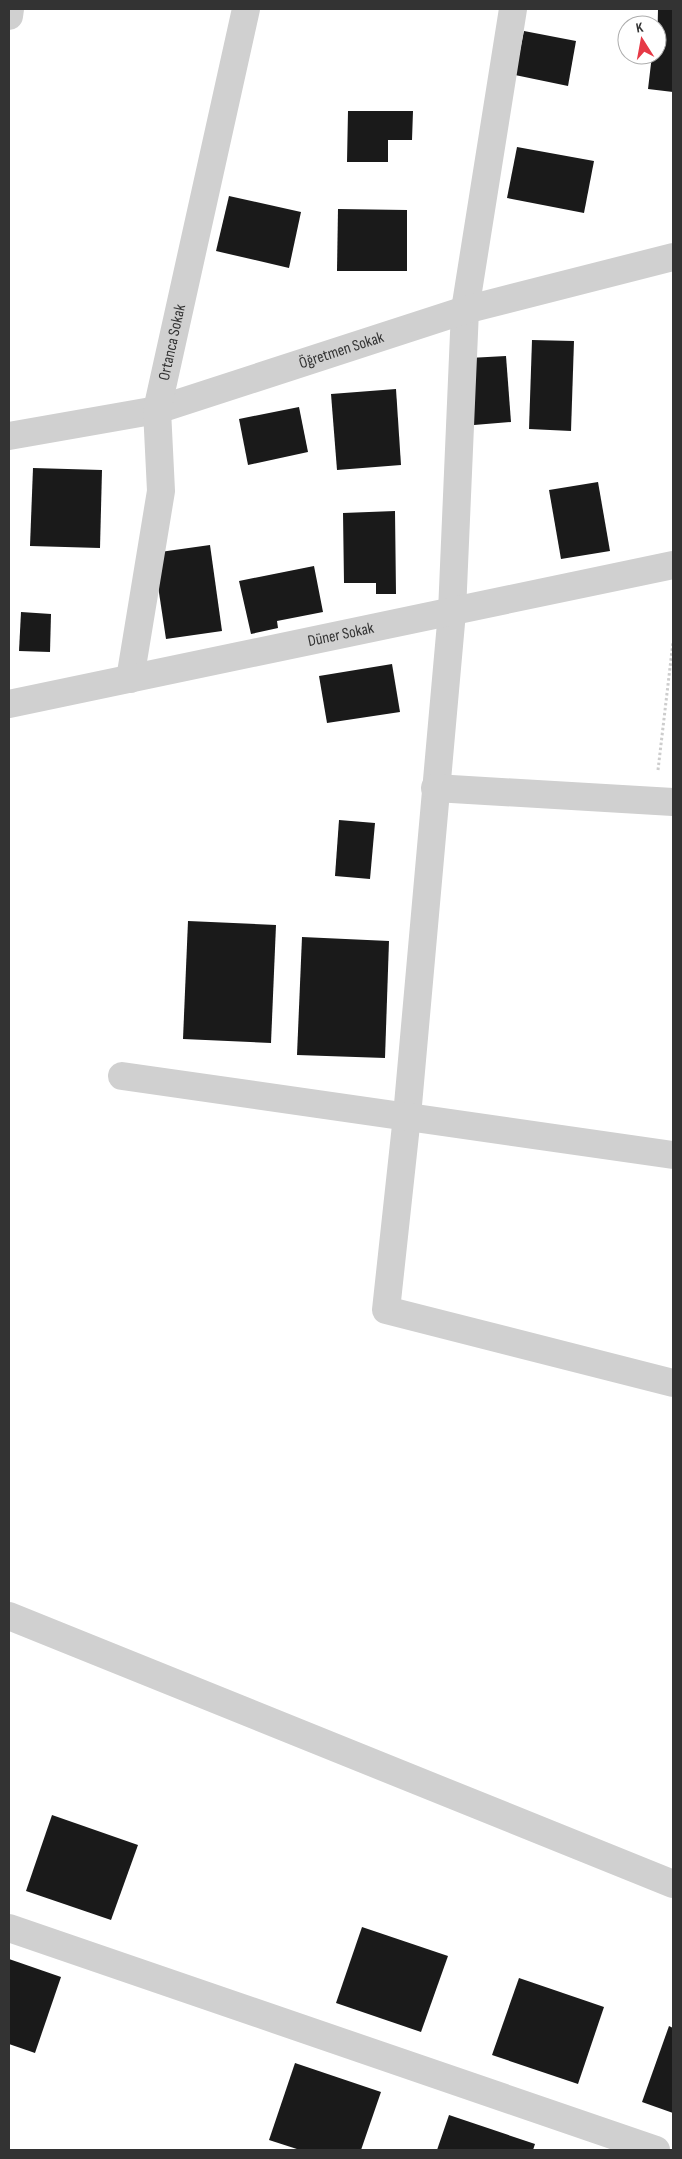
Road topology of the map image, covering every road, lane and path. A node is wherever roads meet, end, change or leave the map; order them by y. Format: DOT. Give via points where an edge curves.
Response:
graph roads {
  1 [pos="10,9"];
  2 [pos="246,9"];
  3 [pos="513,9"];
  4 [pos="9,16"];
  5 [pos="673,257"];
  6 [pos="465,310"];
  7 [pos="157,410"];
  8 [pos="9,436"];
  9 [pos="673,565"];
  10 [pos="452,612"];
  11 [pos="673,642"];
  12 [pos="130,679"];
  13 [pos="9,704"];
  14 [pos="435,788"];
  15 [pos="664,801"];
  16 [pos="122,1076"];
  17 [pos="407,1116"];
  18 [pos="673,1154"];
  19 [pos="673,1382"];
  20 [pos="9,1616"];
  21 [pos="673,1884"];
  22 [pos="9,1928"];
  23 [pos="656,2150"];
  1 -- 4 [label="street"];
  2 -- 7 [label="street, Ortanca Sokak"];
  3 -- 6 [label="street"];
  5 -- 6 [label="street, Öğretmen Sokak"];
  6 -- 7 [label="street, Öğretmen Sokak"];
  6 -- 10 [label="street"];
  7 -- 8 [label="street, Öğretmen Sokak"];
  7 -- 12 [label="street, Ortanca Sokak" via="161,492"];
  9 -- 10 [label="street, Düner Sokak"];
  10 -- 12 [label="street, Düner Sokak"];
  10 -- 14 [label="street"];
  11 -- 15 [label="path"];
  12 -- 13 [label="street, Düner Sokak"];
  14 -- 15 [label="street"];
  14 -- 17 [label="street"];
  16 -- 17 [label="street"];
  17 -- 18 [label="street"];
  17 -- 19 [label="street" via="386,1310"];
  20 -- 21 [label="street"];
  22 -- 23 [label="street"];
}
